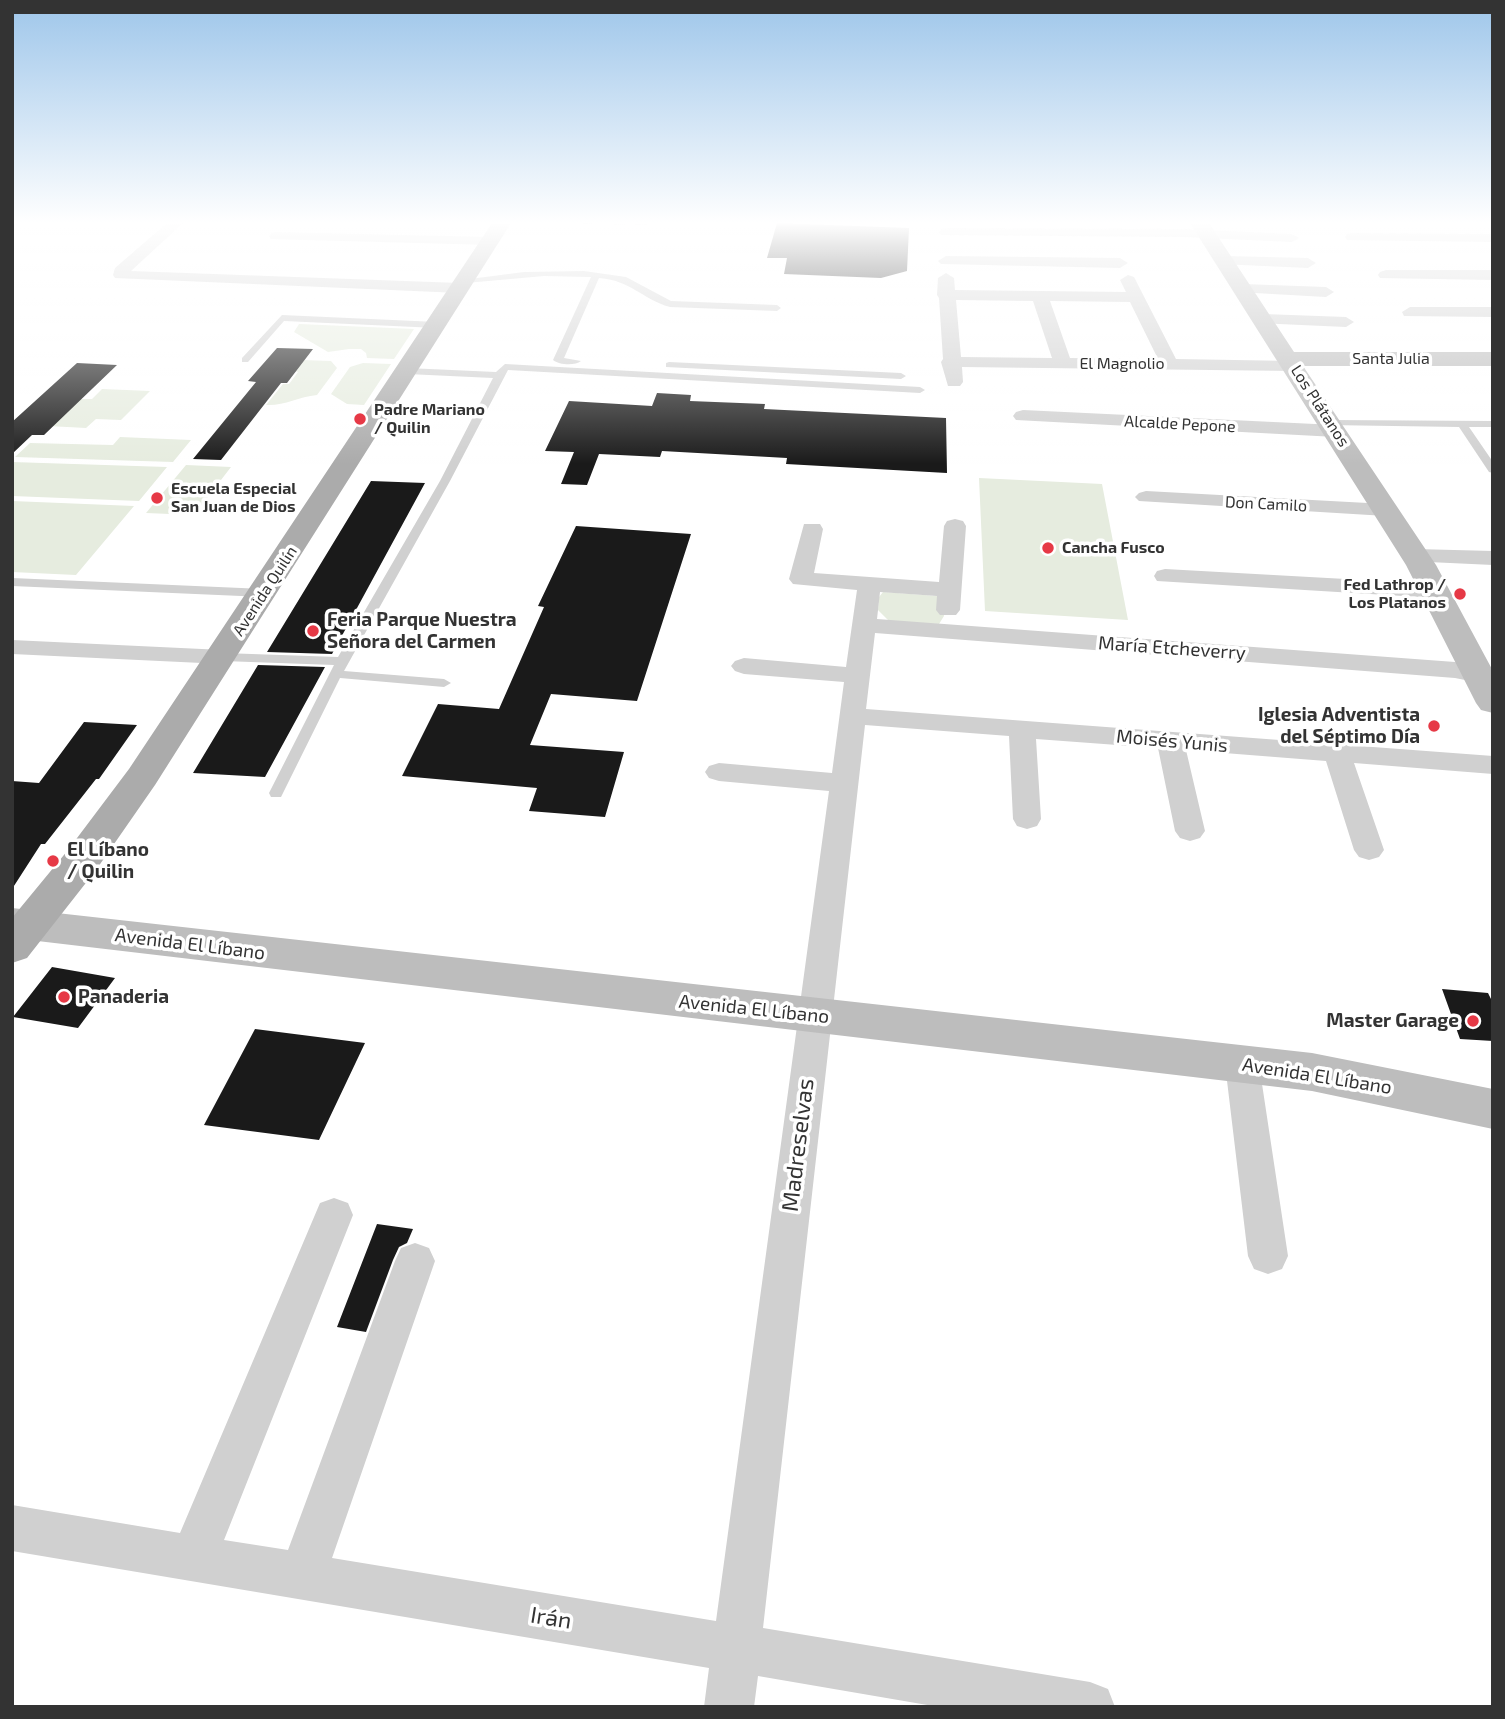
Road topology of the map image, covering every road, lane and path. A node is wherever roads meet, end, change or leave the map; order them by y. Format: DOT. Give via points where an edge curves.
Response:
graph roads {
  1 [pos="451,303"];
  2 [pos="583,303"];
  3 [pos="666,303"];
  4 [pos="946,303"];
  5 [pos="1042,303"];
  6 [pos="1140,303"];
  7 [pos="1252,303"];
  8 [pos="776,309"];
  9 [pos="1410,312"];
  10 [pos="1493,312"];
  11 [pos="1263,319"];
  12 [pos="1346,321"];
  13 [pos="437,325"];
  14 [pos="1493,359"];
  15 [pos="246,360"];
  16 [pos="950,362"];
  17 [pos="1291,362"];
  18 [pos="1063,363"];
  19 [pos="1169,364"];
  20 [pos="407,371"];
  21 [pos="499,375"];
  22 [pos="901,376"];
  23 [pos="954,382"];
  24 [pos="920,390"];
  25 [pos="1023,416"];
  26 [pos="1462,424"];
  27 [pos="1493,424"];
  28 [pos="1334,427"];
  29 [pos="1493,470"];
  30 [pos="1146,497"];
  31 [pos="1386,510"];
  32 [pos="954,526"];
  33 [pos="812,529"];
  34 [pos="1415,556"];
  35 [pos="1493,558"];
  36 [pos="1165,576"];
  37 [pos="12,582"];
  38 [pos="869,584"];
  39 [pos="948,590"];
  40 [pos="1436,591"];
  41 [pos="264,593"];
  42 [pos="863,625"];
  43 [pos="947,631"];
  44 [pos="12,647"];
  45 [pos="223,657"];
  46 [pos="342,661"];
  47 [pos="744,666"];
  48 [pos="336,674"];
  49 [pos="857,676"];
  50 [pos="444,682"];
  51 [pos="1486,689"];
  52 [pos="851,716"];
  53 [pos="1022,729"];
  54 [pos="1170,741"];
  55 [pos="1338,755"];
  56 [pos="1493,765"];
  57 [pos="719,772"];
  58 [pos="843,783"];
  59 [pos="276,793"];
  60 [pos="1027,819"];
  61 [pos="1190,831"];
  62 [pos="1369,850"];
  63 [pos="18,932"];
  64 [pos="814,1016"];
  65 [pos="1242,1063"];
  66 [pos="1493,1109"];
  67 [pos="334,1215"];
  68 [pos="1268,1256"];
  69 [pos="415,1261"];
  70 [pos="12,1528"];
  71 [pos="193,1558"];
  72 [pos="303,1576"];
  73 [pos="736,1648"];
  74 [pos="729,1707"];
  75 [pos="1090,1707"];
  1 -- 13 [label="main road, Avenida Quilín"];
  2 -- 22 [label="lane" via="558,360"];
  3 -- 8 [label="lane"];
  4 -- 16 [label="street"];
  5 -- 18 [label="street"];
  6 -- 19 [label="street"];
  7 -- 11 [label="street, Los Plátanos"];
  9 -- 10 [label="street"];
  11 -- 12 [label="street"];
  11 -- 17 [label="street, Los Plátanos"];
  13 -- 15 [label="lane" via="282,318"];
  13 -- 20 [label="main road, Avenida Quilín"];
  14 -- 17 [label="street, Santa Julia"];
  16 -- 18 [label="street, El Magnolio"];
  16 -- 23 [label="street"];
  17 -- 19 [label="street, El Magnolio"];
  17 -- 28 [label="street, Los Plátanos"];
  18 -- 19 [label="street, El Magnolio"];
  20 -- 21 [label="lane"];
  20 -- 41 [label="main road, Avenida Quilín"];
  21 -- 24 [label="lane" via="505,367"];
  21 -- 46 [label="lane"];
  25 -- 28 [label="street, Alcalde Pepone"];
  26 -- 27 [label="lane"];
  26 -- 28 [label="lane"];
  26 -- 29 [label="lane"];
  28 -- 31 [label="street, Los Plátanos"];
  30 -- 31 [label="street, Don Camilo"];
  31 -- 34 [label="street, Los Plátanos"];
  32 -- 39 [label="street"];
  33 -- 38 [label="street" via="801,579"];
  34 -- 35 [label="street"];
  34 -- 40 [label="street, Los Plátanos"];
  36 -- 40 [label="street"];
  37 -- 41 [label="lane"];
  38 -- 39 [label="street"];
  38 -- 42 [label="street, Madreselvas"];
  39 -- 43 [label="street"];
  40 -- 51 [label="street, Los Plátanos"];
  41 -- 45 [label="main road, Avenida Quilín"];
  42 -- 43 [label="street, María Etcheverry"];
  42 -- 49 [label="street, Madreselvas"];
  43 -- 51 [label="street, María Etcheverry" via="1455,670"];
  44 -- 45 [label="street"];
  45 -- 46 [label="lane"];
  45 -- 63 [label="main road, Avenida Quilín" via="114,817"];
  46 -- 48 [label="lane"];
  47 -- 49 [label="street"];
  48 -- 50 [label="lane"];
  48 -- 59 [label="lane"];
  49 -- 52 [label="street, Madreselvas"];
  52 -- 53 [label="street, Moisés Yunis"];
  52 -- 58 [label="street, Madreselvas"];
  53 -- 54 [label="street, Moisés Yunis"];
  53 -- 60 [label="street"];
  54 -- 55 [label="street, Moisés Yunis"];
  54 -- 61 [label="street"];
  55 -- 56 [label="street, Moisés Yunis"];
  55 -- 62 [label="street"];
  57 -- 58 [label="street"];
  58 -- 64 [label="street, Madreselvas"];
  63 -- 64 [label="street, Avenida El Líbano"];
  64 -- 65 [label="street, Avenida El Líbano"];
  64 -- 73 [label="street, Madreselvas"];
  65 -- 66 [label="street, Avenida El Líbano" via="1383,1085"];
  65 -- 68 [label="street"];
  67 -- 71 [label="street"];
  69 -- 72 [label="street"];
  70 -- 71 [label="street, Irán"];
  71 -- 72 [label="street, Irán"];
  72 -- 73 [label="street, Irán"];
  73 -- 74 [label="street, Madreselvas"];
  73 -- 75 [label="street, Irán"];
}
